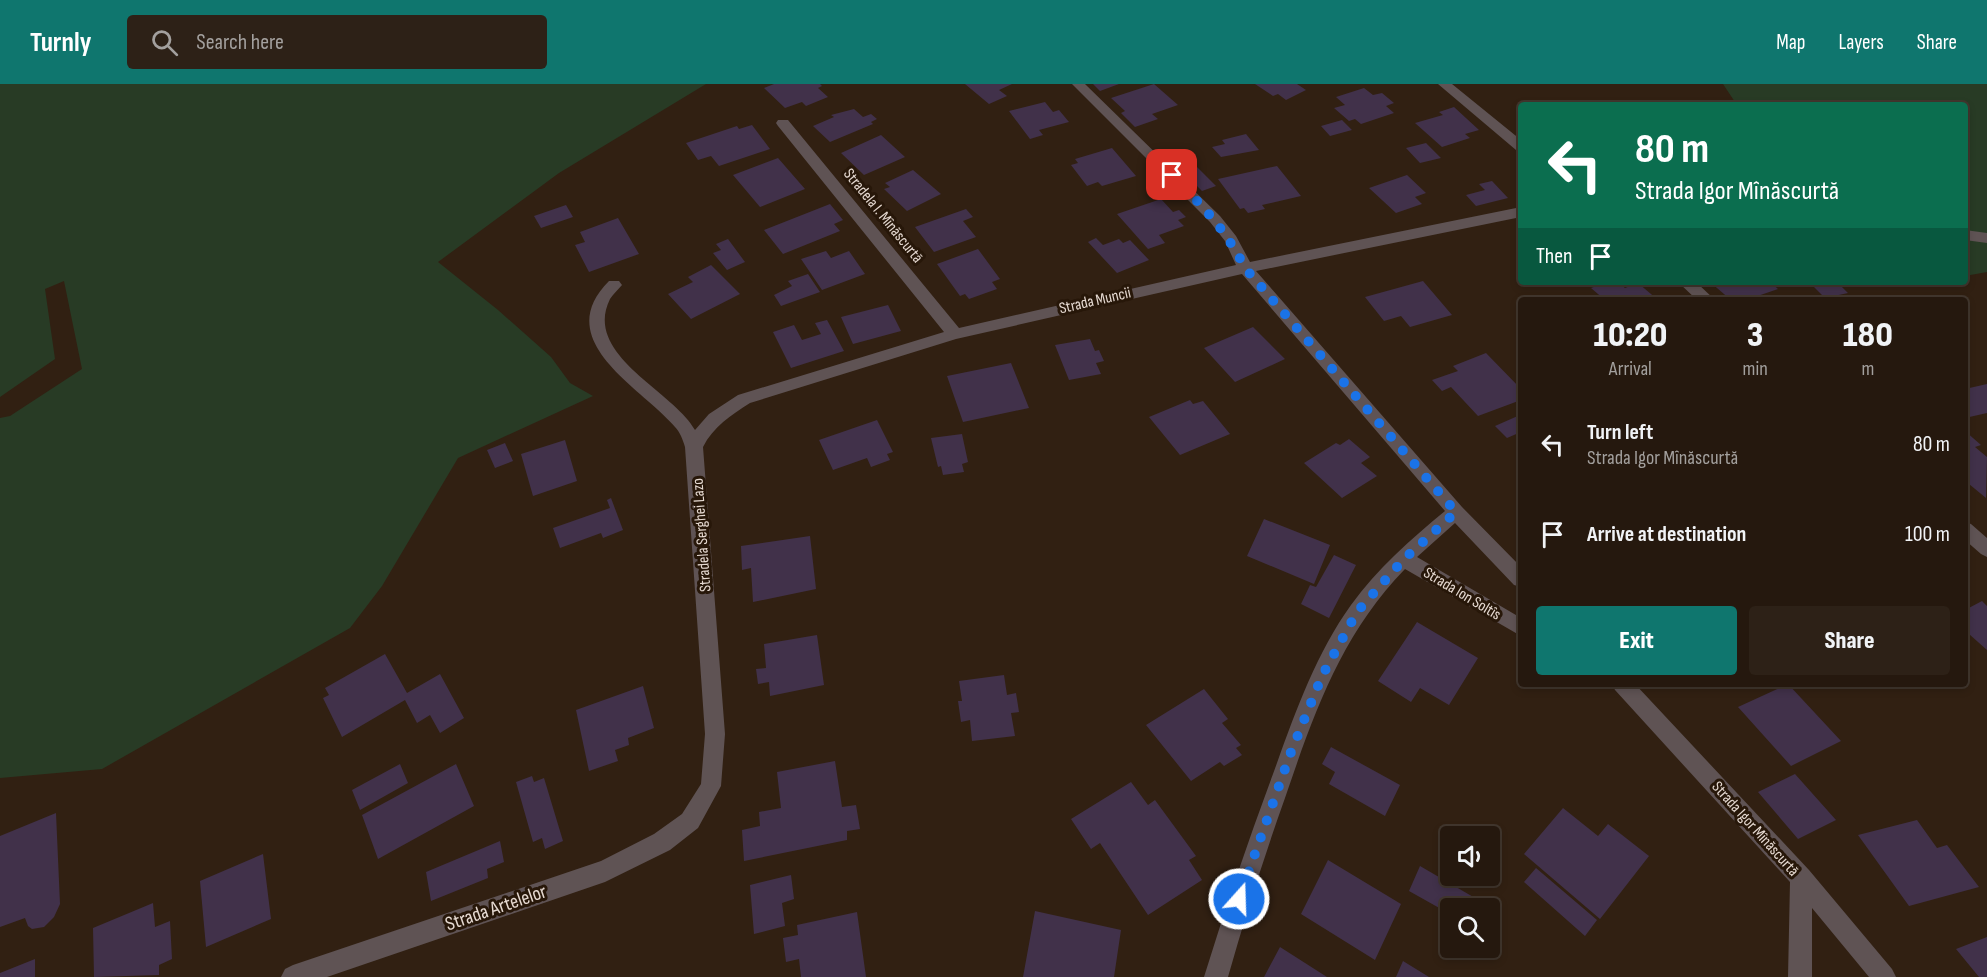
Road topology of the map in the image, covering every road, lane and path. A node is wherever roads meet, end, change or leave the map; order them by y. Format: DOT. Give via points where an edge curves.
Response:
graph roads {
  1 [pos="1078,84"];
  2 [pos="1444,84"];
  3 [pos="783,123"];
  4 [pos="1518,145"];
  5 [pos="1518,213"];
  6 [pos="1968,236"];
  7 [pos="1987,238"];
  8 [pos="1245,268"];
  9 [pos="614,285"];
  10 [pos="1690,285"];
  11 [pos="1704,297"];
  12 [pos="955,334"];
  13 [pos="694,447"];
  14 [pos="1456,512"];
  15 [pos="1968,533"];
  16 [pos="1987,549"];
  17 [pos="1404,559"];
  18 [pos="1518,576"];
  19 [pos="1518,626"];
  20 [pos="1625,687"];
  21 [pos="690,820"];
  22 [pos="1801,878"];
  23 [pos="293,977"];
  24 [pos="1216,977"];
  25 [pos="1800,977"];
  26 [pos="1884,977"];
  1 -- 8 [label="street" via="1215,219 1231,239"];
  2 -- 4 [label="street"];
  3 -- 12 [label="street, Stradela I. Mînăscurtă"];
  5 -- 8 [label="street, Strada Muncii"];
  6 -- 7 [label="street"];
  8 -- 12 [label="street, Strada Muncii"];
  8 -- 14 [label="street"];
  9 -- 13 [label="street, Stradela Serghei Lazo" via="602,300 597,323 602,345 653,399 680,420"];
  10 -- 11 [label="street"];
  12 -- 13 [label="street, Strada Muncii" via="744,399 717,414 701,431"];
  13 -- 21 [label="street, Stradela Serghei Lazo" via="715,734 711,786"];
  14 -- 17 [label="street, Strada Ion Soltîs"];
  14 -- 18 [label="street"];
  15 -- 16 [label="street"];
  17 -- 19 [label="street, Strada Ion Soltîs"];
  17 -- 24 [label="street, Strada Ion Soltîs" via="1357,612 1322,676 1239,899"];
  20 -- 22 [label="street, Strada Igor Mînăscurtă"];
  21 -- 23 [label="street, Strada Artelelor" via="662,842 605,871"];
  22 -- 25 [label="street"];
  22 -- 26 [label="street, Strada Igor Mînăscurtă"];
}
